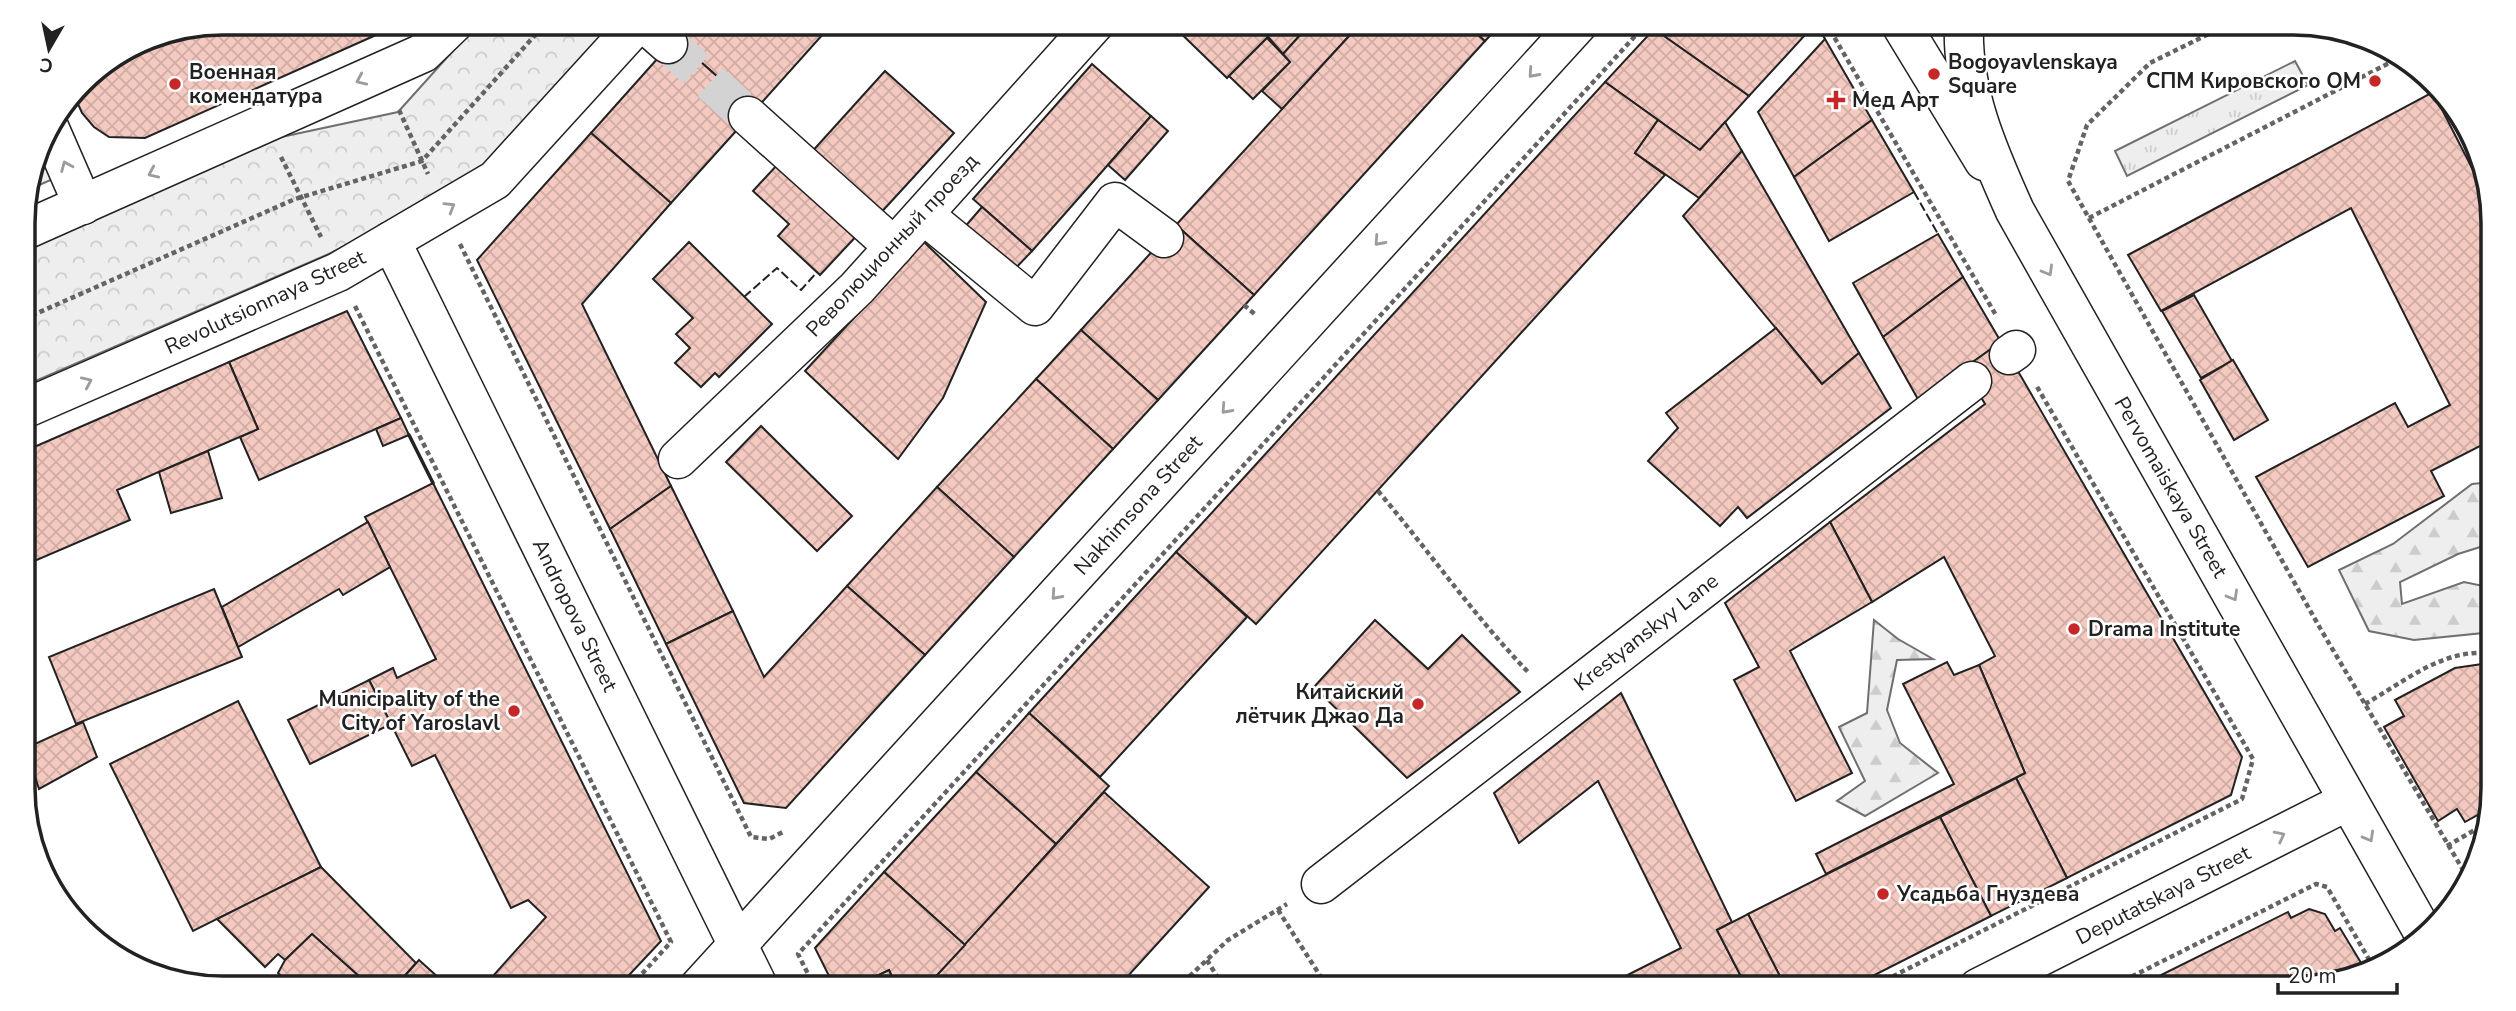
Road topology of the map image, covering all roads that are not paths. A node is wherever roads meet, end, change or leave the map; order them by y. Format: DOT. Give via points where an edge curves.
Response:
graph roads {
  1 [pos="442,35"];
  2 [pos="645,35"];
  3 [pos="1084,35"];
  4 [pos="1568,35"];
  5 [pos="1907,35"];
  6 [pos="1965,35"];
  7 [pos="748,116"];
  8 [pos="54,139"];
  9 [pos="83,205"];
  10 [pos="2015,211"];
  11 [pos="924,215"];
  12 [pos="35,227"];
  13 [pos="1164,238"];
  14 [pos="391,241"];
  15 [pos="894,247"];
  16 [pos="1972,381"];
  17 [pos="35,404"];
  18 [pos="678,458"];
  19 [pos="2348,801"];
  20 [pos="1321,884"];
  21 [pos="2420,926"];
  22 [pos="738,945"];
  23 [pos="709,976"];
  24 [pos="753,976"];
  25 [pos="2002,976"];
  1 -- 9 [label="street, one-way" via="423,53"];
  14 -- 2 [label="street, Revolutsionnaya Street, one-way" via="504,172"];
  3 -- 11 [label="street, Революционный проезд"];
  4 -- 22 [label="street, Nakhimsona Street, one-way"];
  5 -- 10 [label="street"];
  6 -- 10 [label="street, Pervomaiskaya Street" via="1978,122"];
  7 -- 15 [label="street"];
  9 -- 8 [label="street, one-way"];
  9 -- 12 [label="street"];
  10 -- 19 [label="street, Pervomaiskaya Street, one-way"];
  11 -- 13 [label="street" via="1035,306 1115,202"];
  11 -- 15 [label="street, Революционный проезд"];
  17 -- 14 [label="street, Revolutsionnaya Street, one-way" via="338,272"];
  14 -- 22 [label="street, Andropova Street"];
  15 -- 18 [label="street, Революционный проезд"];
  16 -- 20 [label="street, Krestyanskyy Lane"];
  19 -- 21 [label="street, Pervomaiskaya Street, one-way"];
  25 -- 19 [label="street, Deputatskaya Street, one-way"];
  22 -- 23 [label="street, Nakhimsona Street"];
  22 -- 24 [label="street, Andropova Street"];
}
